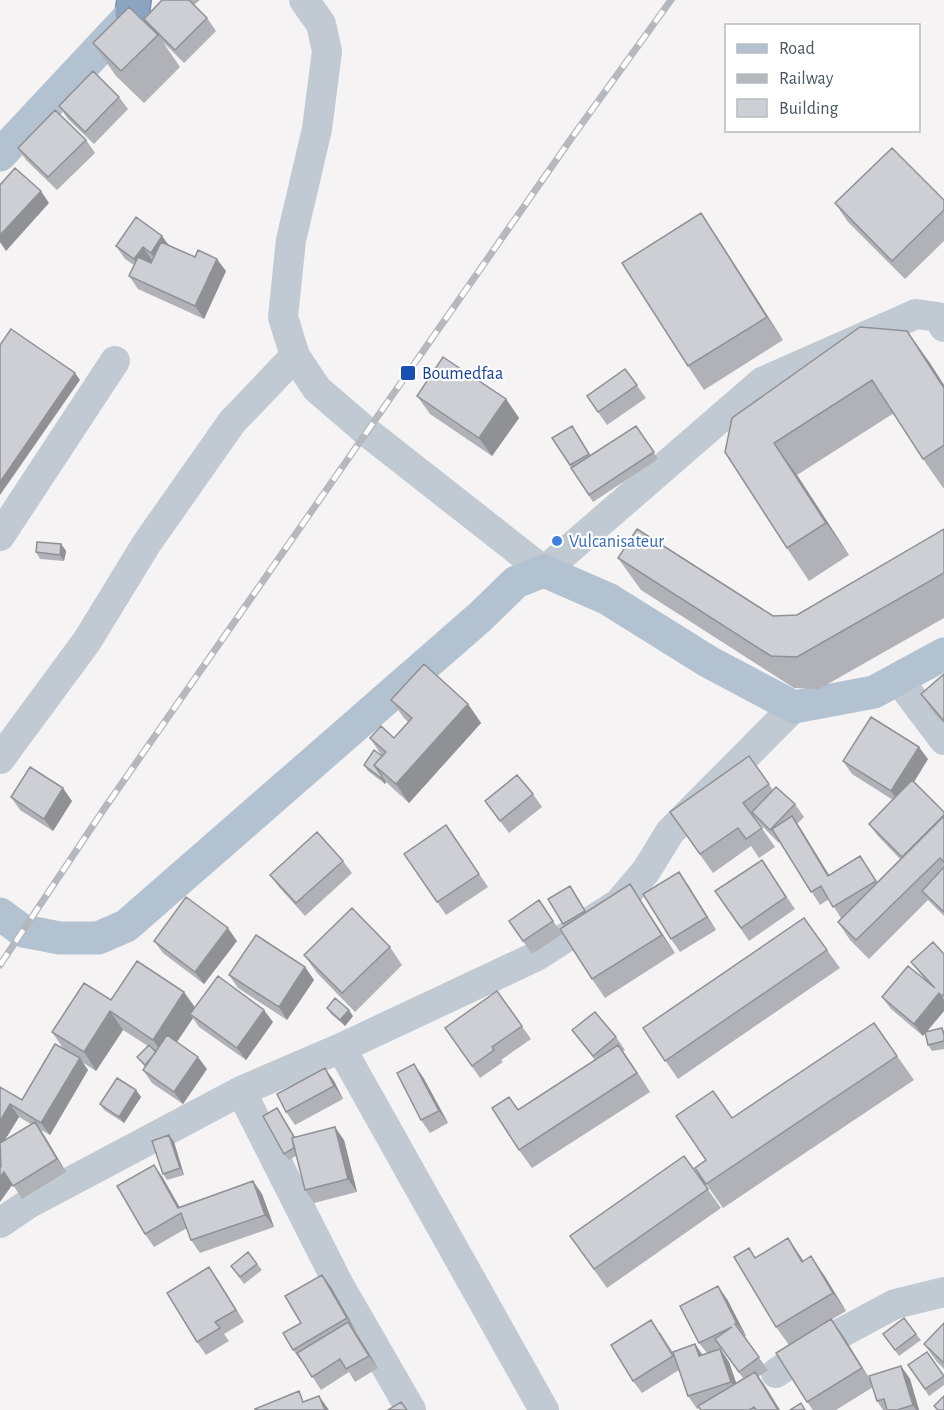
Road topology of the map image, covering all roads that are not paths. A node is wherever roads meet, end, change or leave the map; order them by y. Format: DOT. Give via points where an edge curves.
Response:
graph roads {
  1 [pos="304,0"];
  2 [pos="137,5"];
  3 [pos="0,155"];
  4 [pos="944,327"];
  5 [pos="295,356"];
  6 [pos="115,361"];
  7 [pos="0,536"];
  8 [pos="544,571"];
  9 [pos="944,654"];
  10 [pos="898,679"];
  11 [pos="794,707"];
  12 [pos="944,740"];
  13 [pos="0,759"];
  14 [pos="0,914"];
  15 [pos="341,1048"];
  16 [pos="241,1091"];
  17 [pos="0,1223"];
  18 [pos="944,1292"];
  19 [pos="776,1373"];
  20 [pos="411,1410"];
  21 [pos="544,1410"];
  1 -- 5 [label="street" via="321,24 327,51 317,129 289,251 283,317"];
  2 -- 3 [label="main road"];
  4 -- 8 [label="street" via="938,317 916,314 762,382"];
  5 -- 8 [label="street" via="317,389"];
  5 -- 13 [label="street" via="232,422 147,543 87,641"];
  6 -- 7 [label="street"];
  8 -- 11 [label="main road" via="608,599 708,662"];
  8 -- 14 [label="main road" via="516,582 126,926 98,938 60,938 23,931"];
  9 -- 10 [label="main road"];
  10 -- 11 [label="main road" via="874,692"];
  10 -- 12 [label="street"];
  11 -- 15 [label="street" via="670,832 646,871 619,903 537,956"];
  15 -- 16 [label="street"];
  15 -- 21 [label="street"];
  16 -- 17 [label="street" via="28,1204"];
  16 -- 20 [label="street" via="339,1285"];
  18 -- 19 [label="street" via="895,1304"];
}
